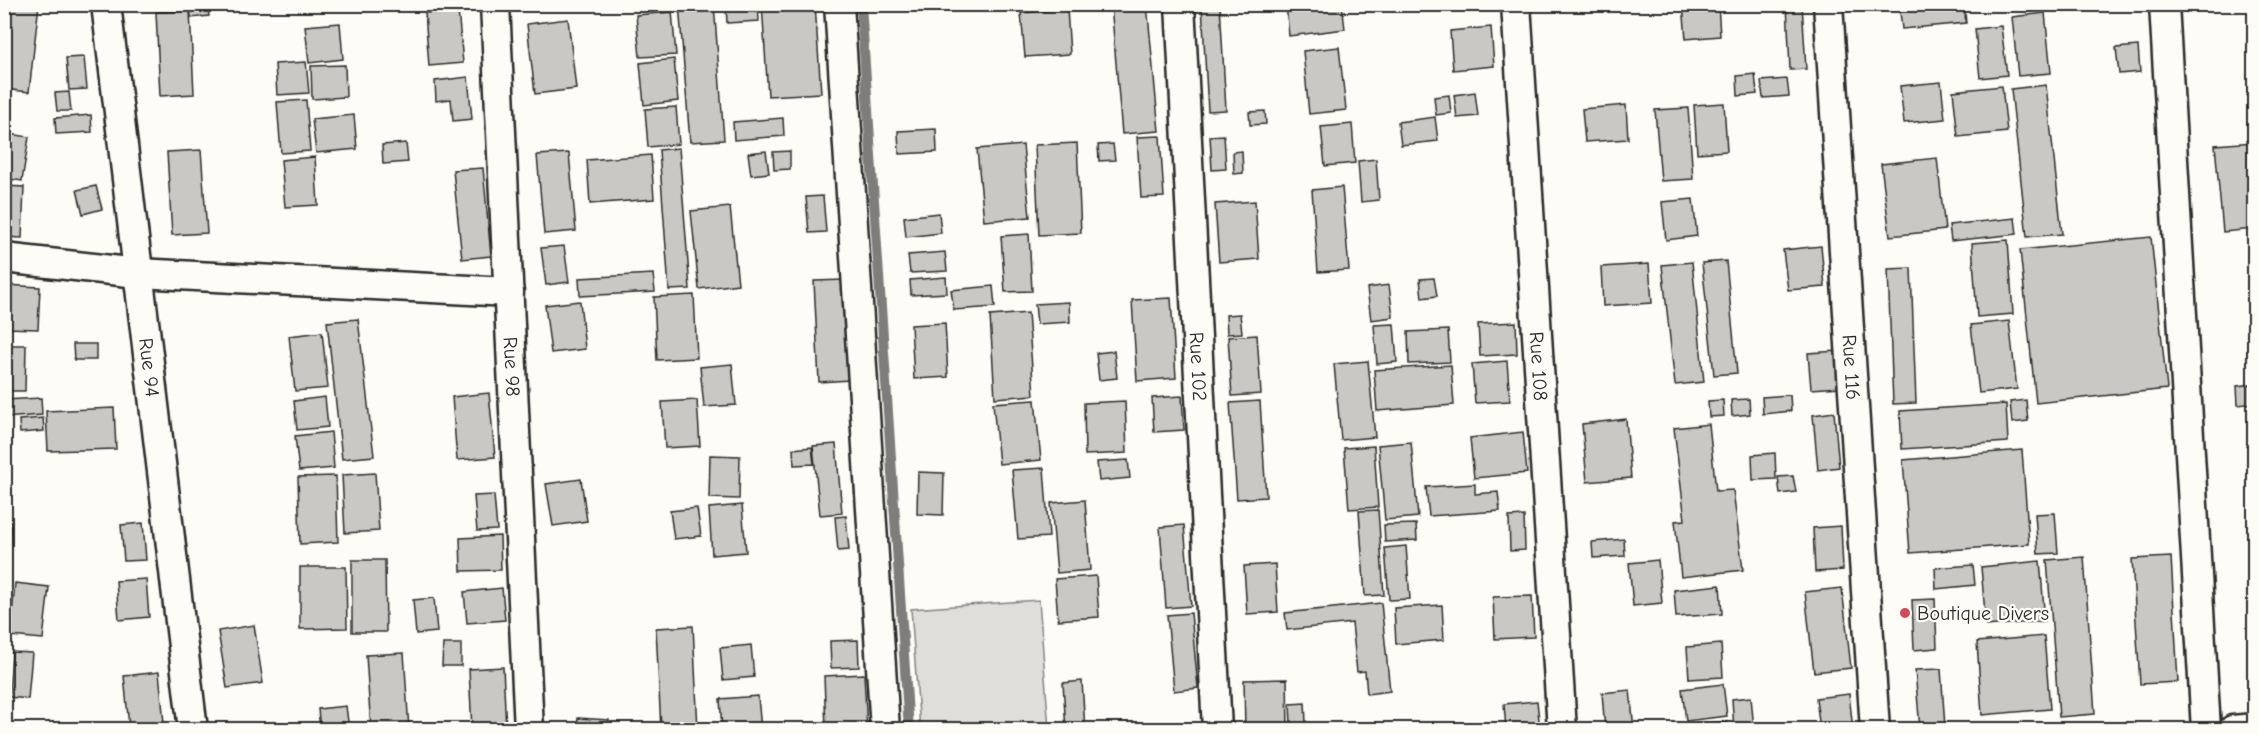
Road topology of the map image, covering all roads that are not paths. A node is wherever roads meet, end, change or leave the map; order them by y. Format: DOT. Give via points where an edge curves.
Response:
graph roads {
  1 [pos="106,4"];
  2 [pos="495,4"];
  3 [pos="839,4"];
  4 [pos="1180,4"];
  5 [pos="1516,4"];
  6 [pos="1828,4"];
  7 [pos="2164,4"];
  8 [pos="4,258"];
  9 [pos="138,273"];
  10 [pos="509,292"];
  11 [pos="2254,728"];
  12 [pos="193,729"];
  13 [pos="529,729"];
  14 [pos="885,729"];
  15 [pos="1217,729"];
  16 [pos="1562,729"];
  17 [pos="1875,729"];
  18 [pos="2206,729"];
  19 [pos="2234,729"];
  1 -- 9 [label="street, Rue 94"];
  2 -- 10 [label="street, Rue 98"];
  3 -- 14 [label="street"];
  4 -- 15 [label="street, Rue 102"];
  5 -- 16 [label="street, Rue 108"];
  6 -- 17 [label="street, Rue 116"];
  7 -- 18 [label="street"];
  8 -- 9 [label="street"];
  9 -- 10 [label="street"];
  9 -- 12 [label="street, Rue 94"];
  10 -- 13 [label="street, Rue 98"];
  11 -- 19 [label="street"];
}
